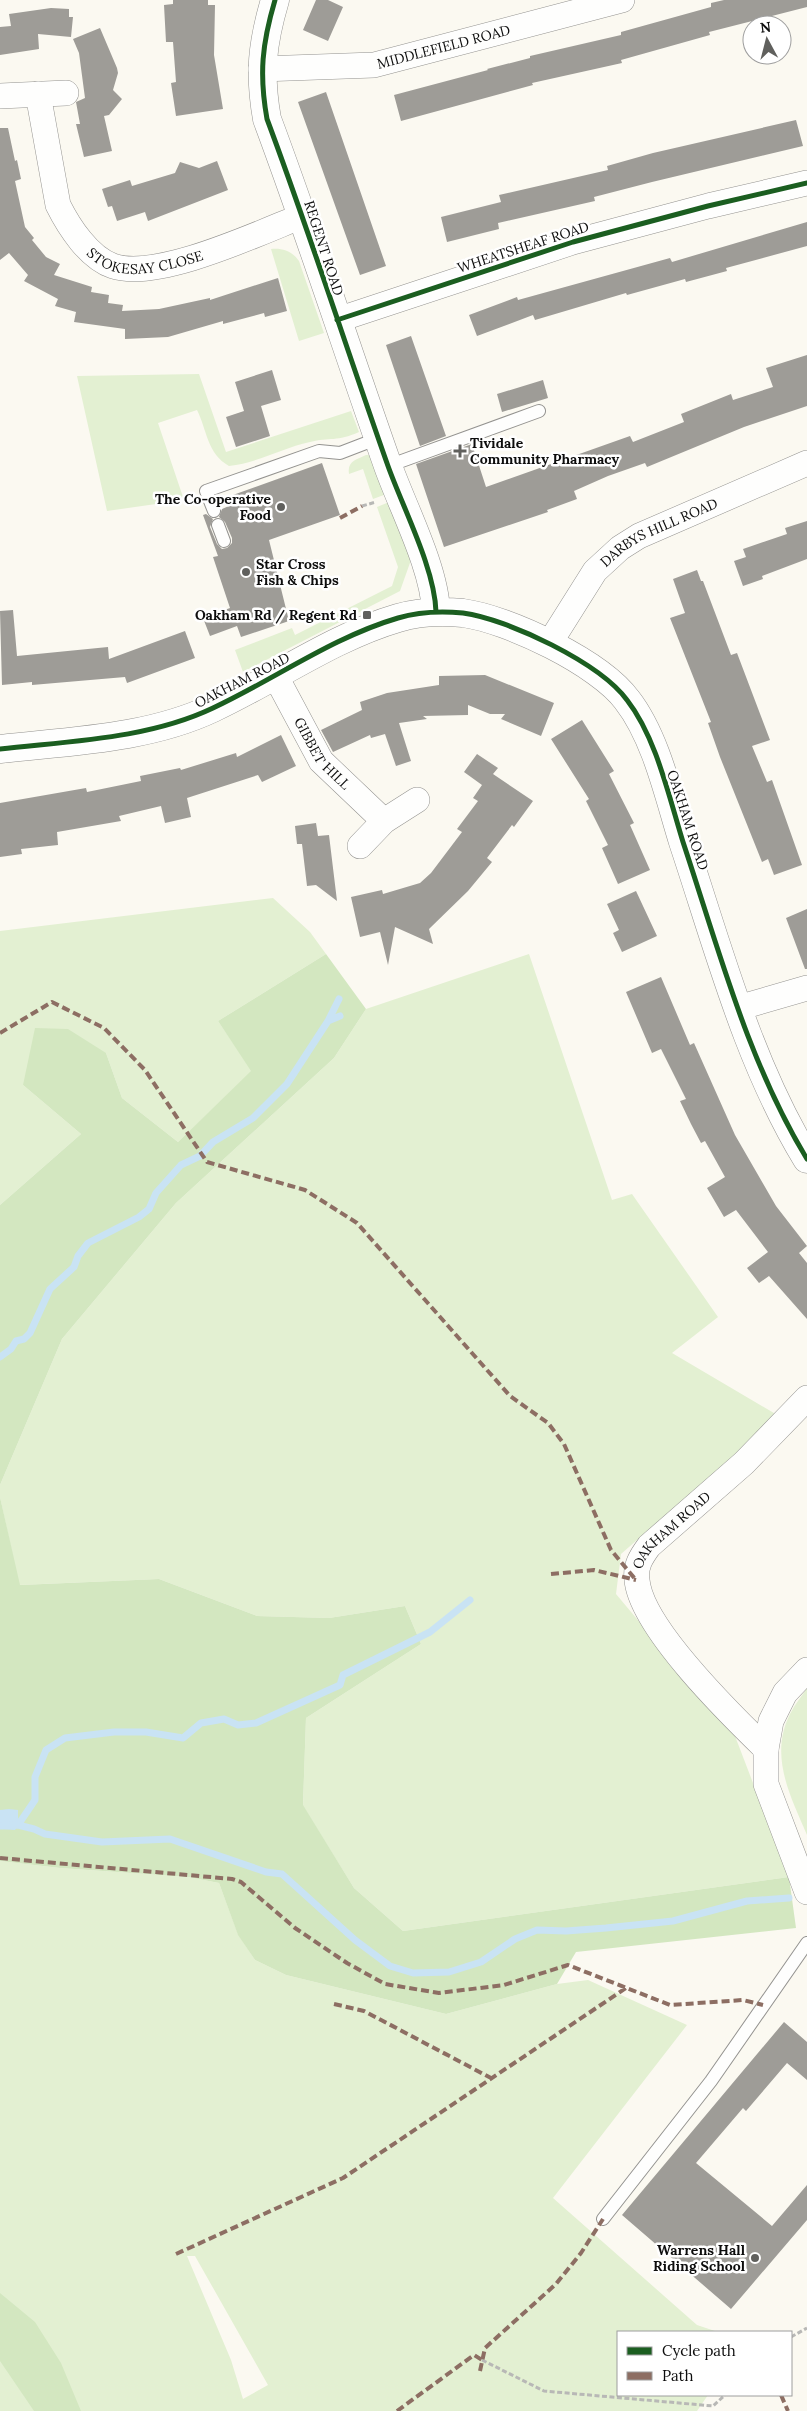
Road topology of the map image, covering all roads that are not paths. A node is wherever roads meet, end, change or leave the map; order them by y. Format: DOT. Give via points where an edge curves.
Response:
graph roads {
  1 [pos="275,0"];
  2 [pos="622,0"];
  3 [pos="261,69"];
  4 [pos="66,93"];
  5 [pos="38,94"];
  6 [pos="0,96"];
  7 [pos="807,183"];
  8 [pos="302,216"];
  9 [pos="336,320"];
  10 [pos="539,411"];
  11 [pos="379,438"];
  12 [pos="807,463"];
  13 [pos="388,466"];
  14 [pos="214,511"];
  15 [pos="218,526"];
  16 [pos="224,541"];
  17 [pos="436,612"];
  18 [pos="549,644"];
  19 [pos="275,675"];
  20 [pos="0,749"];
  21 [pos="417,800"];
  22 [pos="384,821"];
  23 [pos="360,846"];
  24 [pos="807,988"];
  25 [pos="738,1008"];
  26 [pos="807,1159"];
  27 [pos="807,1398"];
  28 [pos="807,1670"];
  29 [pos="766,1749"];
  30 [pos="807,1892"];
  31 [pos="807,1943"];
  32 [pos="603,2219"];
  1 -- 3 [label="street, REGENT ROAD"];
  2 -- 3 [label="street, MIDDLEFIELD ROAD" via="374,65"];
  3 -- 8 [label="street, REGENT ROAD" via="267,120"];
  4 -- 5 [label="street"];
  5 -- 6 [label="street"];
  5 -- 8 [label="street, STOKESAY CLOSE" via="58,205 65,220 86,246 113,266 134,269 171,264 214,251"];
  7 -- 9 [label="street, WHEATSHEAF ROAD" via="573,242"];
  8 -- 9 [label="street, REGENT ROAD"];
  9 -- 11 [label="street, REGENT ROAD"];
  10 -- 13 [label="lane"];
  11 -- 13 [label="street, REGENT ROAD"];
  11 -- 14 [label="lane" via="340,453 319,452 206,490"];
  12 -- 18 [label="street, DARBYS HILL ROAD" via="639,536 620,548 595,571"];
  13 -- 17 [label="street, REGENT ROAD" via="436,595"];
  15 -- 16 [label="lane"];
  17 -- 18 [label="street, OAKHAM ROAD" via="464,613"];
  17 -- 19 [label="street, OAKHAM ROAD" via="398,618 348,638"];
  18 -- 25 [label="street, OAKHAM ROAD" via="610,682 636,714 655,755"];
  19 -- 20 [label="street, OAKHAM ROAD" via="212,709 177,723 88,740"];
  19 -- 22 [label="street, GIBBET HILL" via="321,761"];
  21 -- 22 [label="street"];
  22 -- 23 [label="street"];
  24 -- 25 [label="street"];
  25 -- 26 [label="street, OAKHAM ROAD" via="767,1084"];
  27 -- 29 [label="street, OAKHAM ROAD" via="744,1463 649,1546 638,1562 636,1580 650,1616 696,1678"];
  28 -- 29 [label="street" via="786,1693 771,1721"];
  29 -- 30 [label="street" via="766,1784"];
  31 -- 32 [label="lane" via="711,2081"];
}
